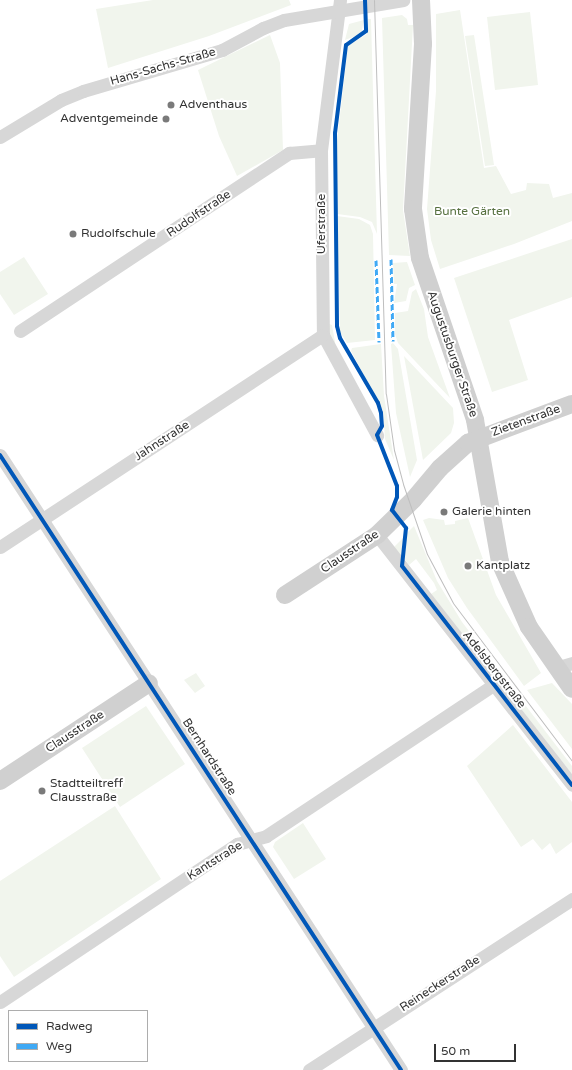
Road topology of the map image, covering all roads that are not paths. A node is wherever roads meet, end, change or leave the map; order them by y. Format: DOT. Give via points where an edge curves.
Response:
graph roads {
  1 [pos="403,0"];
  2 [pos="421,0"];
  3 [pos="339,5"];
  4 [pos="0,138"];
  5 [pos="321,150"];
  6 [pos="20,331"];
  7 [pos="323,335"];
  8 [pos="572,404"];
  9 [pos="377,435"];
  10 [pos="479,438"];
  11 [pos="0,455"];
  12 [pos="42,520"];
  13 [pos="382,540"];
  14 [pos="0,547"];
  15 [pos="285,594"];
  16 [pos="564,665"];
  17 [pos="149,683"];
  18 [pos="493,686"];
  19 [pos="572,689"];
  20 [pos="0,781"];
  21 [pos="572,785"];
  22 [pos="251,840"];
  23 [pos="572,899"];
  24 [pos="0,1002"];
  25 [pos="374,1028"];
  26 [pos="309,1070"];
  27 [pos="401,1070"];
  1 -- 3 [label="street, Hans-Sachs-Straße"];
  2 -- 10 [label="main road, Augustusburger Straße" via="423,44 413,195 414,225 427,280 469,399"];
  3 -- 4 [label="street, Hans-Sachs-Straße" via="263,28 222,50 83,91 61,100"];
  3 -- 5 [label="street, Uferstraße"];
  5 -- 6 [label="street, Rudolfstraße" via="289,153"];
  5 -- 7 [label="street, Uferstraße"];
  7 -- 9 [label="street, Uferstraße"];
  7 -- 12 [label="street, Jahnstraße"];
  8 -- 10 [label="main road, Zietenstraße"];
  10 -- 13 [label="main road, Clausstraße" via="468,443 440,468"];
  10 -- 16 [label="main road, Augustusburger Straße" via="500,562 529,627"];
  11 -- 12 [label="street, Bernhardstraße"];
  12 -- 14 [label="street, Jahnstraße"];
  12 -- 17 [label="street, Bernhardstraße"];
  13 -- 15 [label="main road, Clausstraße"];
  13 -- 18 [label="street, Adelsbergstraße"];
  16 -- 19 [label="main road, Augustusburger Straße"];
  17 -- 20 [label="main road, Clausstraße"];
  17 -- 22 [label="street, Bernhardstraße"];
  18 -- 21 [label="street, Adelsbergstraße"];
  18 -- 22 [label="street, Kantstraße" via="266,836"];
  22 -- 24 [label="street, Kantstraße" via="237,844"];
  22 -- 25 [label="street, Bernhardstraße"];
  23 -- 25 [label="street, Reineckerstraße"];
  25 -- 26 [label="street, Reineckerstraße"];
  25 -- 27 [label="street, Bernhardstraße"];
}
